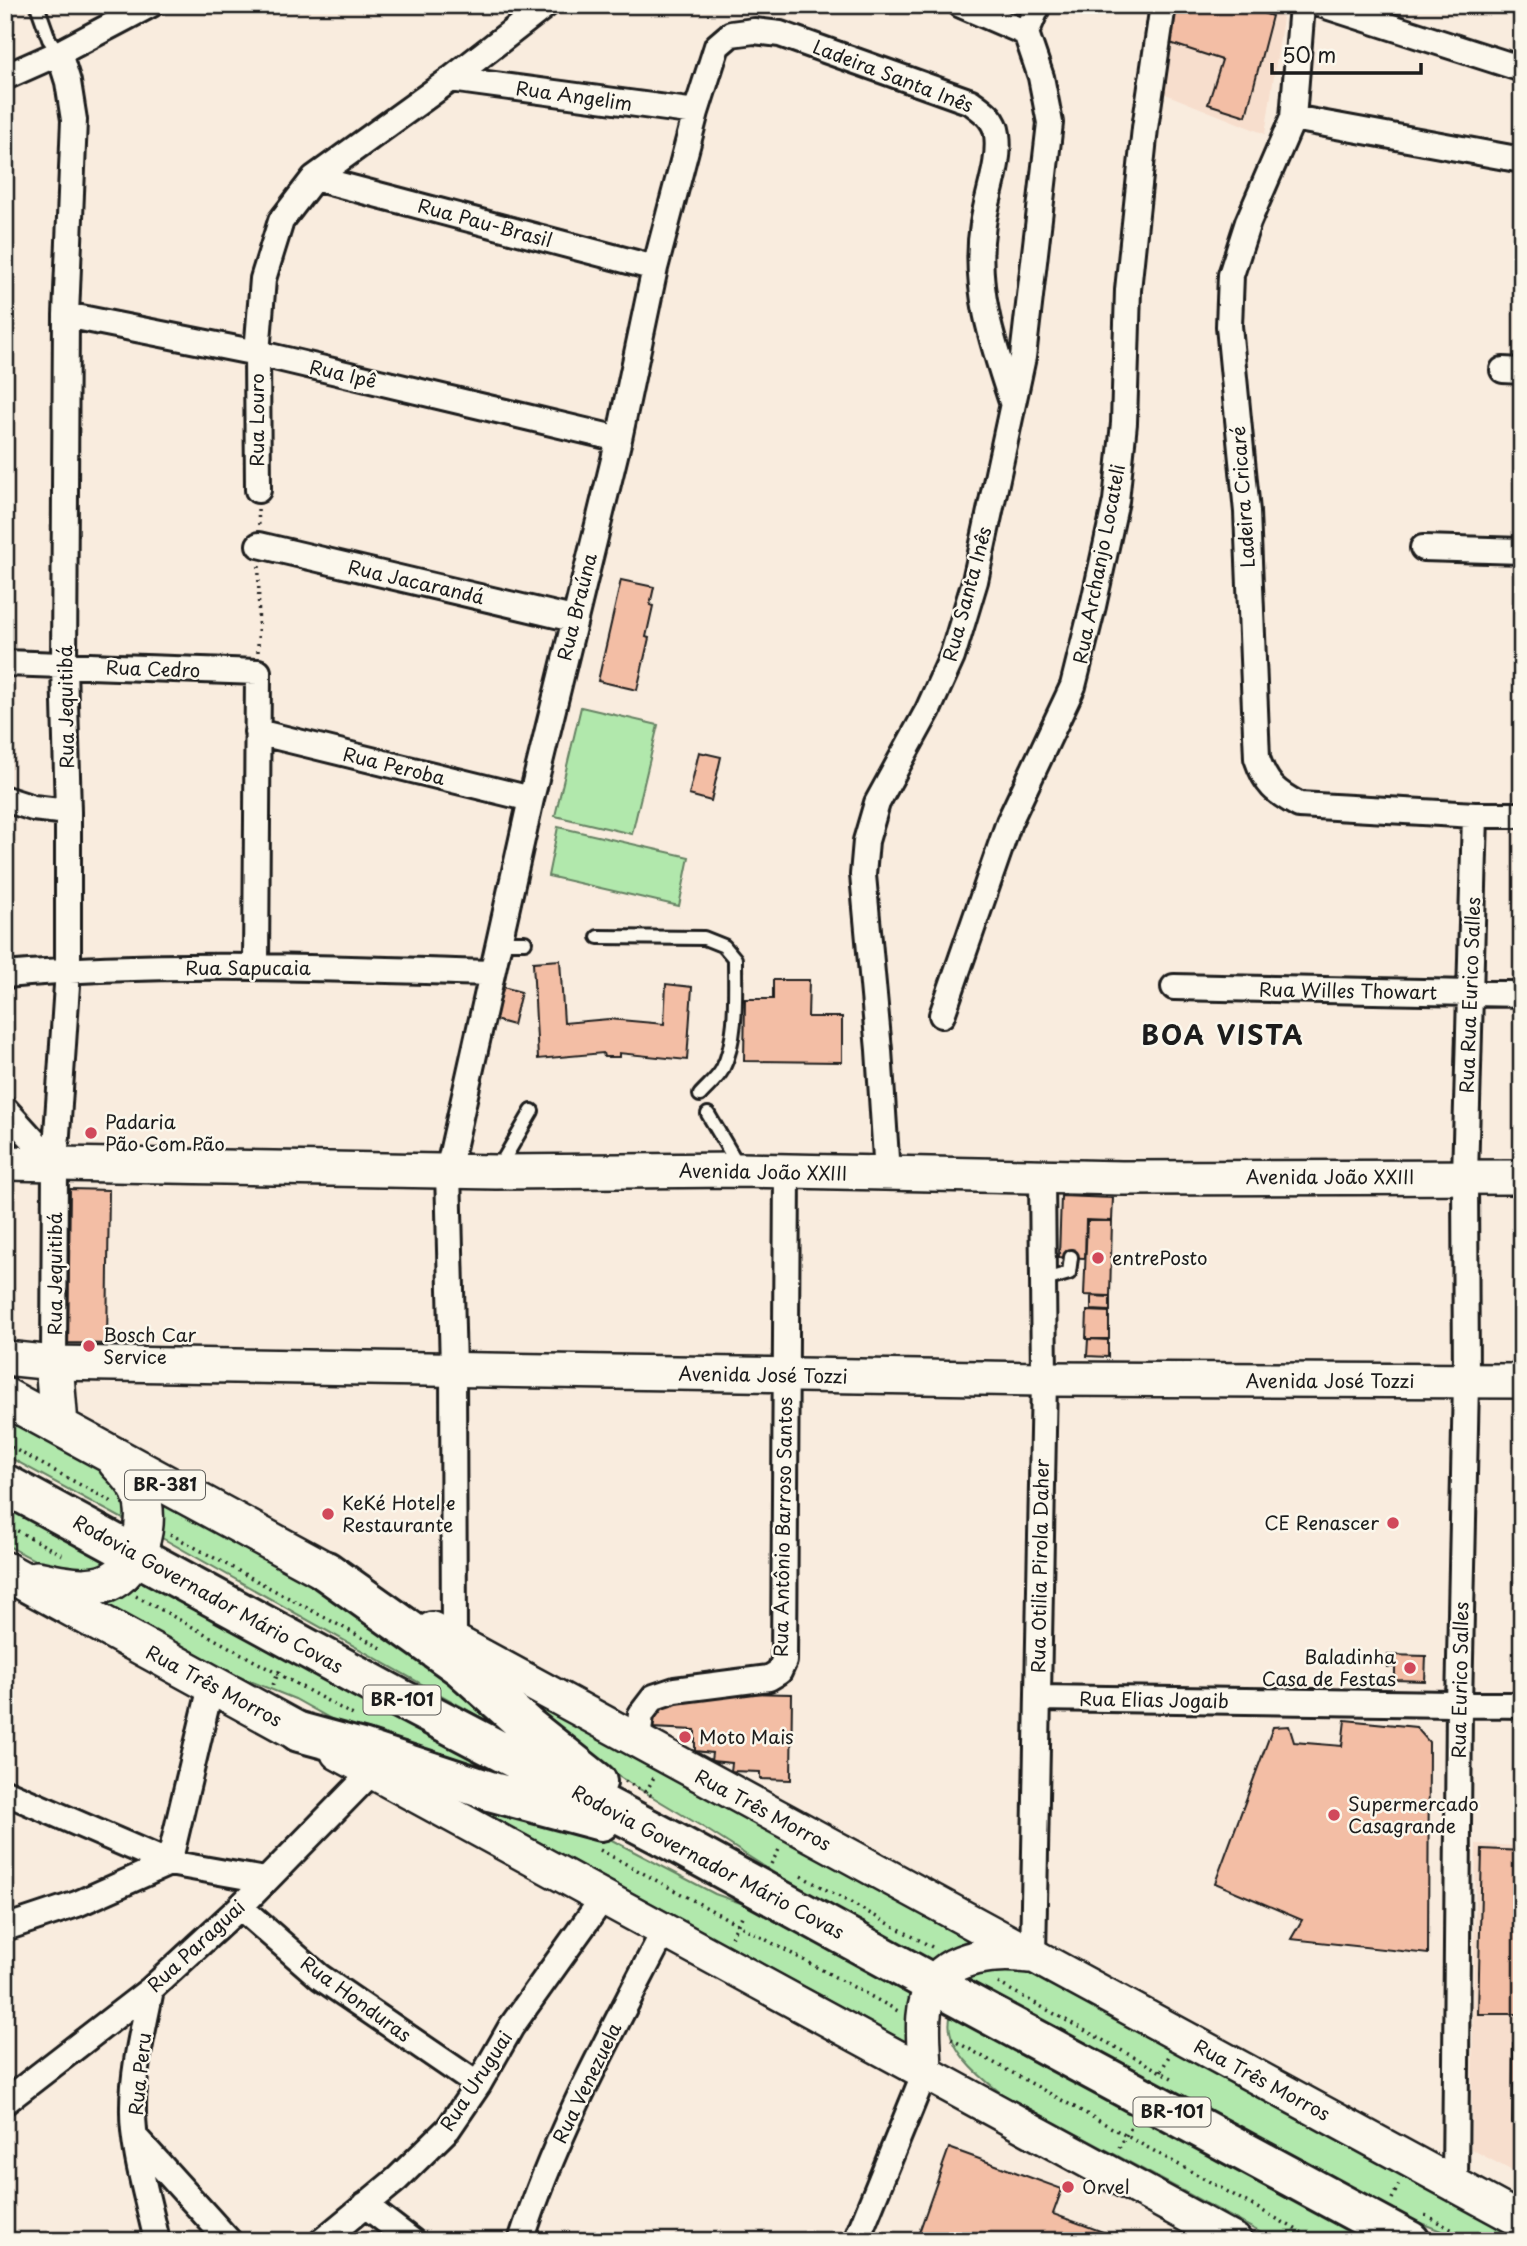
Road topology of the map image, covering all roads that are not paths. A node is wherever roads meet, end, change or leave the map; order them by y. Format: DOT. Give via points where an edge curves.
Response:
graph roads {
  1 [pos="37,5"];
  2 [pos="150,5"];
  3 [pos="546,5"];
  4 [pos="961,5"];
  5 [pos="1038,5"];
  6 [pos="1163,5"];
  7 [pos="1302,5"];
  8 [pos="1323,5"];
  9 [pos="1026,33"];
  10 [pos="717,46"];
  11 [pos="59,53"];
  12 [pos="1522,69"];
  13 [pos="5,77"];
  14 [pos="451,79"];
  15 [pos="696,112"];
  16 [pos="1293,118"];
  17 [pos="1522,160"];
  18 [pos="314,178"];
  19 [pos="655,268"];
  20 [pos="66,315"];
  21 [pos="257,354"];
  22 [pos="1012,402"];
  23 [pos="619,439"];
  24 [pos="258,490"];
  25 [pos="259,545"];
  26 [pos="1423,548"];
  27 [pos="1522,551"];
  28 [pos="573,619"];
  29 [pos="5,663"];
  30 [pos="64,666"];
  31 [pos="257,732"];
  32 [pos="5,799"];
  33 [pos="531,799"];
  34 [pos="68,812"];
  35 [pos="1475,815"];
  36 [pos="1522,815"];
  37 [pos="598,937"];
  38 [pos="498,942"];
  39 [pos="525,942"];
  40 [pos="256,966"];
  41 [pos="68,970"];
  42 [pos="491,973"];
  43 [pos="5,975"];
  44 [pos="1174,987"];
  45 [pos="1470,994"];
  46 [pos="1522,994"];
  47 [pos="942,1015"];
  48 [pos="700,1095"];
  49 [pos="5,1109"];
  50 [pos="532,1111"];
  51 [pos="708,1114"];
  52 [pos="6,1162"];
  53 [pos="55,1164"];
  54 [pos="741,1170"];
  55 [pos="448,1171"];
  56 [pos="496,1172"];
  57 [pos="787,1172"];
  58 [pos="887,1174"];
  59 [pos="1465,1176"];
  60 [pos="1522,1177"];
  61 [pos="1048,1180"];
  62 [pos="1071,1257"];
  63 [pos="1045,1280"];
  64 [pos="5,1358"];
  65 [pos="54,1363"];
  66 [pos="453,1368"];
  67 [pos="786,1375"];
  68 [pos="1044,1379"];
  69 [pos="1466,1381"];
  70 [pos="1522,1381"];
  71 [pos="5,1397"];
  72 [pos="59,1425"];
  73 [pos="110,1456"];
  74 [pos="5,1483"];
  75 [pos="136,1554"];
  76 [pos="7,1572"];
  77 [pos="327,1572"];
  78 [pos="454,1641"];
  79 [pos="211,1686"];
  80 [pos="1038,1698"];
  81 [pos="1459,1704"];
  82 [pos="1522,1705"];
  83 [pos="299,1732"];
  84 [pos="638,1742"];
  85 [pos="372,1772"];
  86 [pos="5,1792"];
  87 [pos="670,1840"];
  88 [pos="169,1863"];
  89 [pos="265,1880"];
  90 [pos="603,1898"];
  91 [pos="240,1907"];
  92 [pos="5,1928"];
  93 [pos="664,1931"];
  94 [pos="1032,1956"];
  95 [pos="933,1984"];
  96 [pos="151,1989"];
  97 [pos="925,2073"];
  98 [pos="478,2085"];
  99 [pos="5,2102"];
  100 [pos="135,2137"];
  101 [pos="1455,2183"];
  102 [pos="365,2205"];
  103 [pos="1522,2221"];
  104 [pos="157,2241"];
  105 [pos="229,2241"];
  106 [pos="321,2241"];
  107 [pos="412,2241"];
  108 [pos="521,2241"];
  109 [pos="856,2241"];
  110 [pos="1235,2241"];
  111 [pos="1410,2241"];
  1 -- 11 [label="lane"];
  2 -- 11 [label="street"];
  3 -- 14 [label="street, Rua Louro"];
  4 -- 9 [label="street"];
  5 -- 9 [label="street"];
  6 -- 47 [label="street, Rua Archanjo Locateli" via="1128,290 1124,424 1116,501 1073,686 1009,822"];
  7 -- 16 [label="street, Ladeira Cricaré"];
  8 -- 12 [label="street"];
  9 -- 22 [label="street, Rua Santa Inês" via="1050,123 1023,357"];
  10 -- 15 [label="street, Rua Braúna"];
  10 -- 22 [label="street, Ladeira Santa Inês" via="731,34 780,34 971,102 991,117 997,155 982,226 979,275 992,343"];
  11 -- 13 [label="street"];
  11 -- 20 [label="street, Rua Jequitibá" via="74,120"];
  14 -- 15 [label="street, Rua Angelim"];
  14 -- 18 [label="street, Rua Louro"];
  15 -- 19 [label="street, Rua Braúna"];
  16 -- 17 [label="street"];
  16 -- 35 [label="street, Ladeira Cricaré" via="1248,222 1230,288 1229,326 1247,512 1257,758 1264,778 1279,794 1300,805"];
  18 -- 19 [label="street, Rua Pau-Brasil"];
  18 -- 21 [label="street, Rua Louro" via="281,221 263,279"];
  19 -- 23 [label="street, Rua Braúna"];
  20 -- 21 [label="street, Rua Ipê"];
  20 -- 30 [label="street, Rua Jequitibá"];
  21 -- 23 [label="street, Rua Ipê"];
  21 -- 24 [label="street, Rua Louro"];
  22 -- 58 [label="street, Rua Santa Inês" via="975,581 952,657 877,803 866,841 863,875"];
  23 -- 28 [label="street, Rua Braúna"];
  25 -- 28 [label="street, Rua Jacarandá"];
  26 -- 27 [label="street"];
  28 -- 33 [label="street, Rua Braúna"];
  29 -- 30 [label="street, Rua Cedro"];
  30 -- 31 [label="street, Rua Cedro" via="258,673"];
  30 -- 34 [label="street, Rua Jequitibá"];
  31 -- 33 [label="street, Rua Peroba"];
  31 -- 40 [label="street"];
  32 -- 34 [label="street"];
  33 -- 38 [label="street, Rua Braúna"];
  34 -- 41 [label="street, Rua Jequitibá"];
  35 -- 36 [label="street, Ladeira Cricaré"];
  35 -- 45 [label="street, Rua Rua Eurico Salles"];
  37 -- 48 [label="lane" via="704,938 724,946 735,959 735,1006 727,1056 721,1072"];
  38 -- 39 [label="lane"];
  38 -- 42 [label="street, Rua Braúna"];
  40 -- 41 [label="street, Rua Sapucaia"];
  40 -- 42 [label="street, Rua Sapucaia"];
  41 -- 43 [label="street, Rua Sapucaia"];
  41 -- 53 [label="street, Rua Jequitibá"];
  42 -- 55 [label="street, Rua Braúna"];
  44 -- 45 [label="street, Rua Willes Thowart"];
  45 -- 46 [label="street, Rua Willes Thowart"];
  45 -- 59 [label="street, Rua Rua Eurico Salles"];
  49 -- 53 [label="street"];
  50 -- 56 [label="lane"];
  51 -- 54 [label="lane"];
  52 -- 53 [label="street, Avenida João XXIII"];
  53 -- 55 [label="street, Avenida João XXIII"];
  53 -- 65 [label="street, Rua Jequitibá"];
  54 -- 56 [label="street, Avenida João XXIII"];
  54 -- 57 [label="street, Avenida João XXIII"];
  55 -- 56 [label="street, Avenida João XXIII"];
  55 -- 66 [label="street, Rua Braúna"];
  57 -- 58 [label="street, Avenida João XXIII"];
  57 -- 67 [label="street, Rua Antônio Barroso Santos"];
  58 -- 61 [label="street, Avenida João XXIII"];
  59 -- 60 [label="street, Avenida João XXIII"];
  59 -- 61 [label="street, Avenida João XXIII" via="1118,1183"];
  59 -- 69 [label="street, Rua Eurico Salles"];
  61 -- 63 [label="street, Rua Otilia Pirola Daher"];
  62 -- 63 [label="lane" via="1069,1273"];
  63 -- 68 [label="street, Rua Otilia Pirola Daher"];
  64 -- 65 [label="street, Avenida José Tozzi"];
  65 -- 66 [label="street, Avenida José Tozzi"];
  65 -- 72 [label="main road"];
  66 -- 67 [label="street, Avenida José Tozzi"];
  66 -- 78 [label="street, Rua Braúna"];
  67 -- 68 [label="street, Avenida José Tozzi"];
  67 -- 84 [label="street, Rua Antônio Barroso Santos" via="784,1661 779,1672 769,1678 654,1697 641,1714"];
  68 -- 69 [label="street, Avenida José Tozzi"];
  68 -- 80 [label="street, Rua Otilia Pirola Daher"];
  69 -- 70 [label="street, Avenida José Tozzi"];
  69 -- 81 [label="street, Rua Eurico Salles"];
  71 -- 72 [label="main road, Rua Três Morros / BR-381"];
  72 -- 73 [label="main road, Rua Três Morros / BR-381"];
  73 -- 75 [label="main road" via="140,1493 144,1520"];
  73 -- 77 [label="main road, Rua Três Morros / BR-381"];
  74 -- 75 [label="highway, Rodovia Governador Mário Covas / BR-101"];
  75 -- 76 [label="main road" via="110,1582 93,1587"];
  75 -- 87 [label="highway, Rodovia Governador Mário Covas / BR-101"];
  76 -- 79 [label="main road, Rua Três Morros"];
  77 -- 78 [label="street, Rua Três Morros / BR-381"];
  77 -- 87 [label="highway" via="461,1667 529,1728"];
  78 -- 84 [label="street, Rua Três Morros / BR-381"];
  79 -- 83 [label="main road, Rua Três Morros"];
  79 -- 88 [label="street"];
  80 -- 81 [label="street, Rua Elias Jogaib"];
  80 -- 94 [label="street, Rua Otilia Pirola Daher"];
  81 -- 82 [label="street, Rua Elias Jogaib"];
  81 -- 101 [label="street, Rua Eurico Salles"];
  83 -- 85 [label="street, Rua Três Morros"];
  83 -- 87 [label="highway"];
  84 -- 94 [label="street, Rua Três Morros / BR-381"];
  85 -- 89 [label="street, Rua Paraguai"];
  85 -- 90 [label="street, Rua Três Morros"];
  86 -- 88 [label="street"];
  87 -- 95 [label="highway, Rodovia Governador Mário Covas / BR-101"];
  88 -- 89 [label="street"];
  88 -- 92 [label="street" via="77,1904"];
  89 -- 91 [label="street, Rua Paraguai"];
  90 -- 93 [label="street, Rua Três Morros"];
  90 -- 98 [label="street, Rua Uruguai" via="511,2026"];
  91 -- 96 [label="street, Rua Paraguai"];
  91 -- 98 [label="street, Rua Honduras" via="320,1977"];
  93 -- 97 [label="street, Rua Três Morros"];
  93 -- 108 [label="street, Rua Venezuela" via="567,2120"];
  94 -- 95 [label="street" via="992,1954 968,1959"];
  94 -- 101 [label="street, Rua Três Morros / BR-381"];
  95 -- 97 [label="street" via="923,2025"];
  95 -- 111 [label="highway, Rodovia Governador Mário Covas / BR-101"];
  96 -- 99 [label="street, Rua Paraguai"];
  96 -- 100 [label="street, Rua Peru" via="135,2079"];
  97 -- 109 [label="street"];
  97 -- 110 [label="street, Rua Três Morros"];
  98 -- 102 [label="street, Rua Uruguai" via="448,2129"];
  100 -- 104 [label="street, Rua Peru"];
  100 -- 105 [label="street"];
  101 -- 103 [label="street, Rua Três Morros / BR-381"];
  102 -- 106 [label="street, Rua Uruguai"];
  102 -- 107 [label="street"];
}
